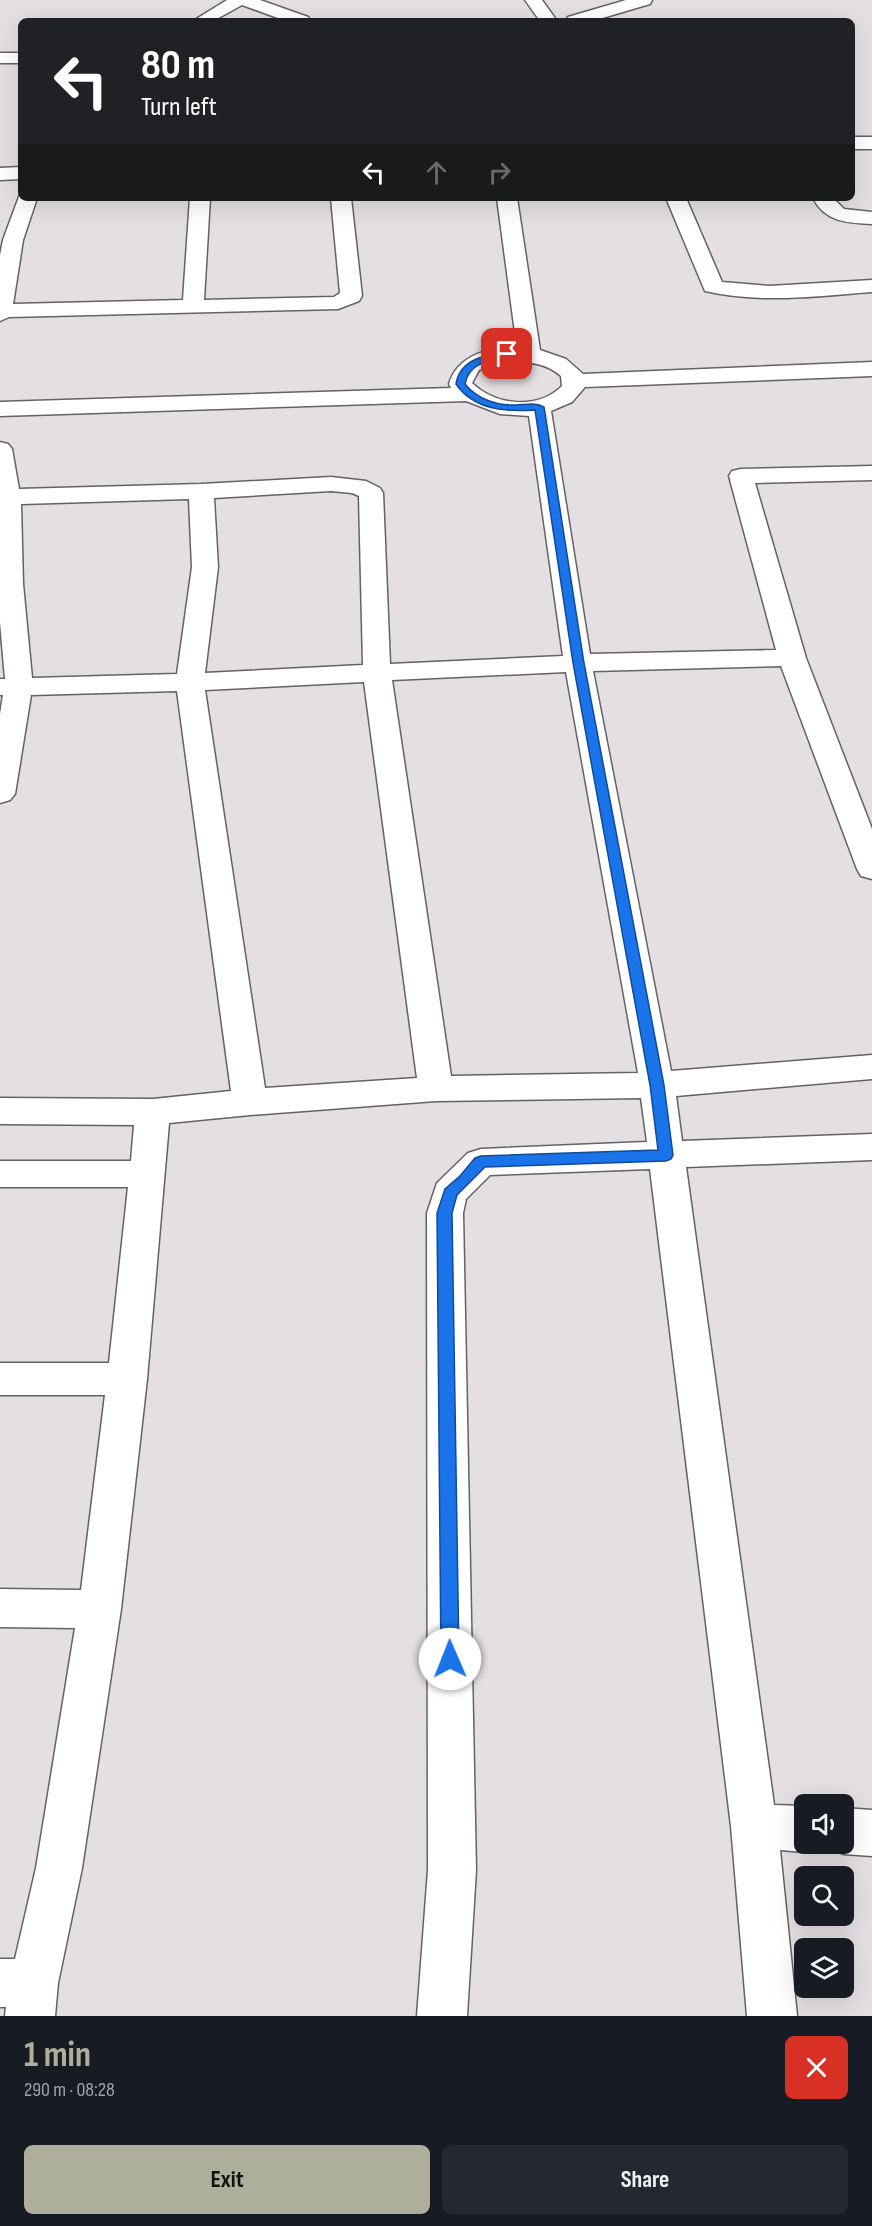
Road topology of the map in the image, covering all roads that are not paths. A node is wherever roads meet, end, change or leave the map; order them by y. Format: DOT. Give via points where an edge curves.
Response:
graph roads {
  1 [pos="239,0"];
  2 [pos="244,0"];
  3 [pos="533,0"];
  4 [pos="644,0"];
  5 [pos="206,18"];
  6 [pos="294,18"];
  7 [pos="547,18"];
  8 [pos="584,18"];
  9 [pos="0,58"];
  10 [pos="18,58"];
  11 [pos="855,143"];
  12 [pos="872,143"];
  13 [pos="18,173"];
  14 [pos="0,174"];
  15 [pos="26,201"];
  16 [pos="200,201"];
  17 [pos="341,201"];
  18 [pos="507,201"];
  19 [pos="677,201"];
  20 [pos="824,201"];
  21 [pos="872,218"];
  22 [pos="7,240"];
  23 [pos="872,286"];
  24 [pos="193,308"];
  25 [pos="0,312"];
  26 [pos="529,355"];
  27 [pos="872,369"];
  28 [pos="574,381"];
  29 [pos="468,394"];
  30 [pos="539,407"];
  31 [pos="0,409"];
  32 [pos="0,449"];
  33 [pos="872,473"];
  34 [pos="201,491"];
  35 [pos="4,497"];
  36 [pos="5,585"];
  37 [pos="792,658"];
  38 [pos="578,663"];
  39 [pos="377,673"];
  40 [pos="190,682"];
  41 [pos="10,686"];
  42 [pos="0,794"];
  43 [pos="872,870"];
  44 [pos="872,1066"];
  45 [pos="657,1085"];
  46 [pos="436,1089"];
  47 [pos="250,1102"];
  48 [pos="0,1112"];
  49 [pos="153,1112"];
  50 [pos="872,1147"];
  51 [pos="666,1155"];
  52 [pos="0,1174"];
  53 [pos="146,1174"];
  54 [pos="0,1379"];
  55 [pos="127,1379"];
  56 [pos="0,1608"];
  57 [pos="100,1609"];
  58 [pos="754,1826"];
  59 [pos="794,1828"];
  60 [pos="854,1832"];
  61 [pos="872,1833"];
  62 [pos="21,1994"];
  63 [pos="442,2016"];
  64 [pos="772,2016"];
  1 -- 5 [label="street"];
  2 -- 6 [label="street"];
  3 -- 7 [label="street"];
  4 -- 8 [label="street"];
  9 -- 10 [label="street"];
  11 -- 12 [label="street"];
  13 -- 14 [label="street"];
  15 -- 22 [label="street"];
  16 -- 24 [label="street"];
  17 -- 24 [label="street" via="351,296 346,301"];
  18 -- 26 [label="street"];
  19 -- 23 [label="street" via="712,286 755,292"];
  20 -- 21 [label="street" via="833,212 845,217"];
  22 -- 25 [label="street"];
  24 -- 25 [label="street"];
  26 -- 28 [label="street" via="556,362 572,374"];
  26 -- 29 [label="street" via="507,354 471,364 462,374 460,384"];
  27 -- 28 [label="street"];
  28 -- 30 [label="street" via="566,397"];
  29 -- 30 [label="street" via="499,407"];
  29 -- 31 [label="street"];
  30 -- 38 [label="street"];
  32 -- 35 [label="street"];
  33 -- 37 [label="street" via="741,477"];
  34 -- 35 [label="street"];
  34 -- 39 [label="street" via="331,484 357,486 371,493"];
  34 -- 40 [label="street" via="205,567"];
  35 -- 36 [label="street"];
  36 -- 41 [label="street"];
  37 -- 38 [label="street"];
  37 -- 43 [label="street"];
  38 -- 39 [label="street"];
  38 -- 45 [label="street"];
  39 -- 40 [label="street"];
  39 -- 46 [label="street"];
  40 -- 41 [label="street"];
  40 -- 47 [label="street"];
  41 -- 42 [label="street"];
  44 -- 45 [label="street"];
  45 -- 46 [label="street"];
  45 -- 51 [label="street"];
  46 -- 47 [label="street"];
  47 -- 49 [label="street"];
  48 -- 49 [label="street"];
  49 -- 53 [label="street"];
  50 -- 51 [label="street"];
  51 -- 58 [label="street"];
  51 -- 63 [label="street" via="481,1162 450,1192 444,1213 452,1870"];
  52 -- 53 [label="street"];
  53 -- 55 [label="street"];
  54 -- 55 [label="street"];
  55 -- 57 [label="street"];
  56 -- 57 [label="street"];
  57 -- 62 [label="street" via="59,1868"];
  58 -- 59 [label="street"];
  58 -- 64 [label="street"];
  60 -- 61 [label="street"];
}
